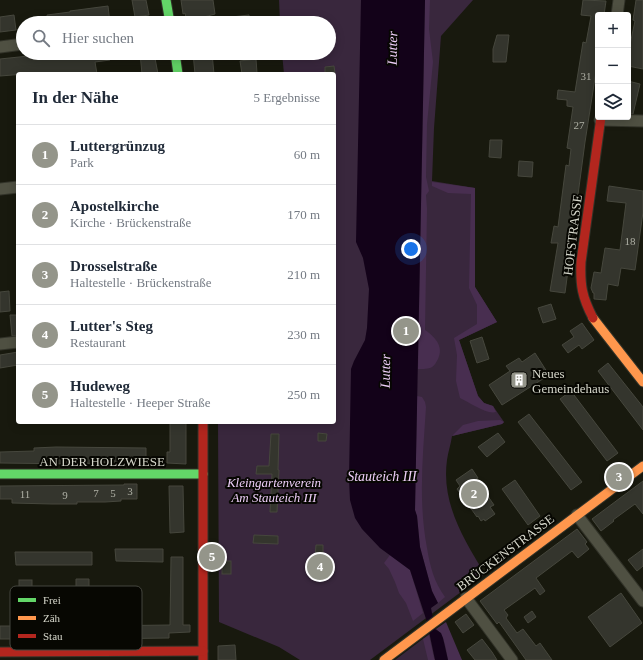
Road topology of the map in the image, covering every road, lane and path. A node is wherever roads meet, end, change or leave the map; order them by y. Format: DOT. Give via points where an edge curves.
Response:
graph roads {
  1 [pos="166,0"];
  2 [pos="619,0"];
  3 [pos="617,12"];
  4 [pos="169,16"];
  5 [pos="16,45"];
  6 [pos="0,47"];
  7 [pos="176,60"];
  8 [pos="178,72"];
  9 [pos="601,120"];
  10 [pos="615,120"];
  11 [pos="643,122"];
  12 [pos="16,187"];
  13 [pos="0,189"];
  14 [pos="16,342"];
  15 [pos="0,344"];
  16 [pos="643,382"];
  17 [pos="203,424"];
  18 [pos="643,466"];
  19 [pos="0,474"];
  20 [pos="203,474"];
  21 [pos="577,515"];
  22 [pos="466,598"];
  23 [pos="643,601"];
  24 [pos="0,652"];
  25 [pos="54,656"];
  26 [pos="203,656"];
  27 [pos="384,660"];
  28 [pos="512,660"];
  1 -- 4 [label="street"];
  2 -- 3 [label="street"];
  5 -- 6 [label="street"];
  7 -- 8 [label="street"];
  9 -- 16 [label="street, HOFSTRASSE" via="580,282 586,305 593,318"];
  10 -- 11 [label="street, HOFSTRASSE"];
  12 -- 13 [label="street"];
  14 -- 15 [label="street"];
  17 -- 20 [label="street"];
  18 -- 21 [label="street, BRÜCKENSTRASSE"];
  19 -- 20 [label="street, AN DER HOLZWIESE"];
  20 -- 26 [label="street"];
  21 -- 22 [label="street, BRÜCKENSTRASSE"];
  21 -- 23 [label="street"];
  22 -- 27 [label="street, BRÜCKENSTRASSE"];
  22 -- 28 [label="street"];
  24 -- 25 [label="street"];
  25 -- 26 [label="street"];
}
